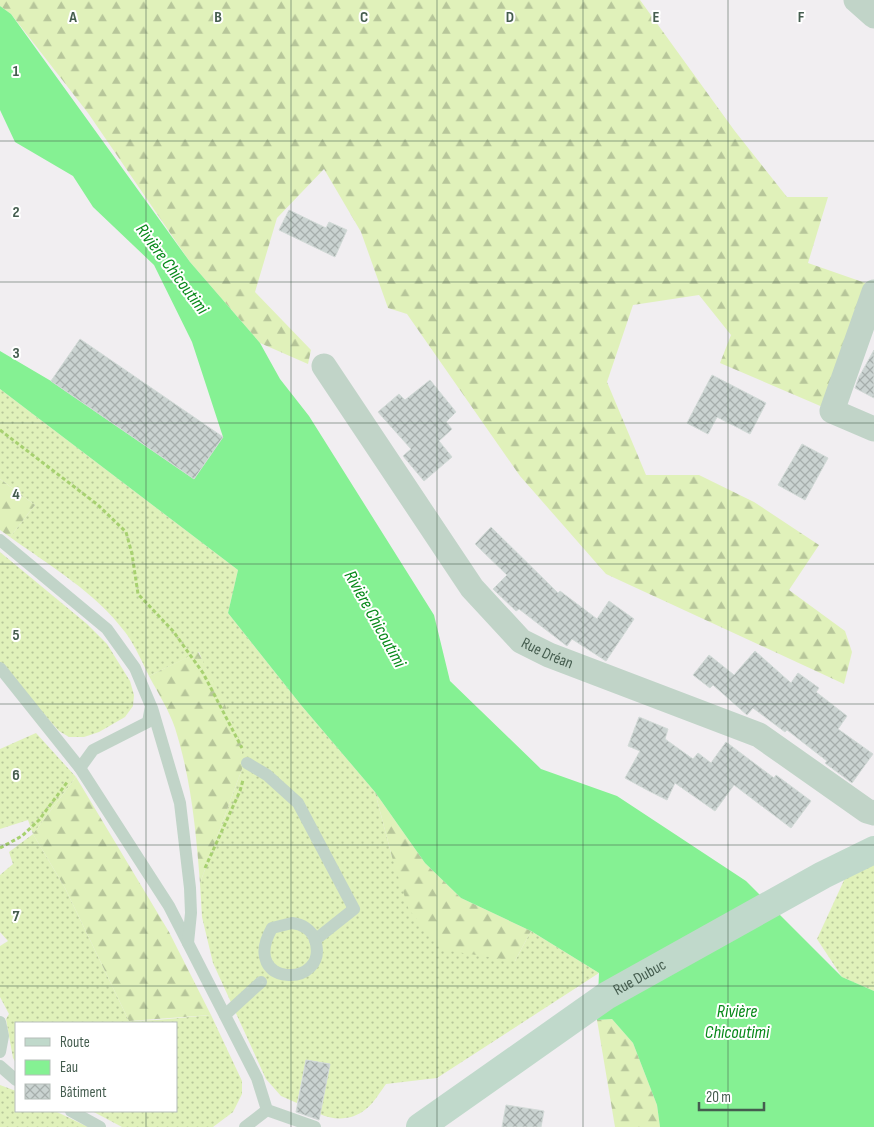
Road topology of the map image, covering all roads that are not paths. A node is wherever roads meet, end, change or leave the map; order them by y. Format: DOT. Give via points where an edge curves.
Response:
graph roads {
  1 [pos="856,0"];
  2 [pos="874,16"];
  3 [pos="874,292"];
  4 [pos="324,366"];
  5 [pos="874,429"];
  6 [pos="0,540"];
  7 [pos="0,668"];
  8 [pos="151,706"];
  9 [pos="247,763"];
  10 [pos="80,768"];
  11 [pos="874,813"];
  12 [pos="874,850"];
  13 [pos="315,940"];
  14 [pos="188,943"];
  15 [pos="261,982"];
  16 [pos="225,1015"];
  17 [pos="0,1022"];
  18 [pos="0,1052"];
  19 [pos="0,1066"];
  20 [pos="15,1079"];
  21 [pos="267,1110"];
  22 [pos="73,1112"];
  23 [pos="423,1125"];
  24 [pos="100,1127"];
  25 [pos="245,1127"];
  26 [pos="315,1127"];
  1 -- 2 [label="street"];
  3 -- 5 [label="street" via="832,410"];
  4 -- 11 [label="street, Rue Dréan" via="472,588 521,641 549,655 759,735 866,811"];
  6 -- 8 [label="lane" via="107,630 135,668"];
  7 -- 10 [label="lane"];
  8 -- 10 [label="lane" via="148,722 93,750"];
  8 -- 14 [label="lane" via="180,803 191,900"];
  9 -- 13 [label="lane" via="267,775 298,803 354,909"];
  10 -- 14 [label="lane" via="169,906"];
  12 -- 23 [label="street, Rue Dubuc" via="606,996"];
  13 -- 13 [label="lane" via="300,924 282,924 272,928 263,950 266,961 278,973 295,976 314,962"];
  14 -- 16 [label="lane"];
  15 -- 16 [label="lane"];
  16 -- 21 [label="lane" via="257,1078"];
  17 -- 18 [label="lane" via="3,1036"];
  19 -- 20 [label="lane"];
  21 -- 25 [label="lane"];
  21 -- 26 [label="lane"];
  22 -- 24 [label="lane"];
}
